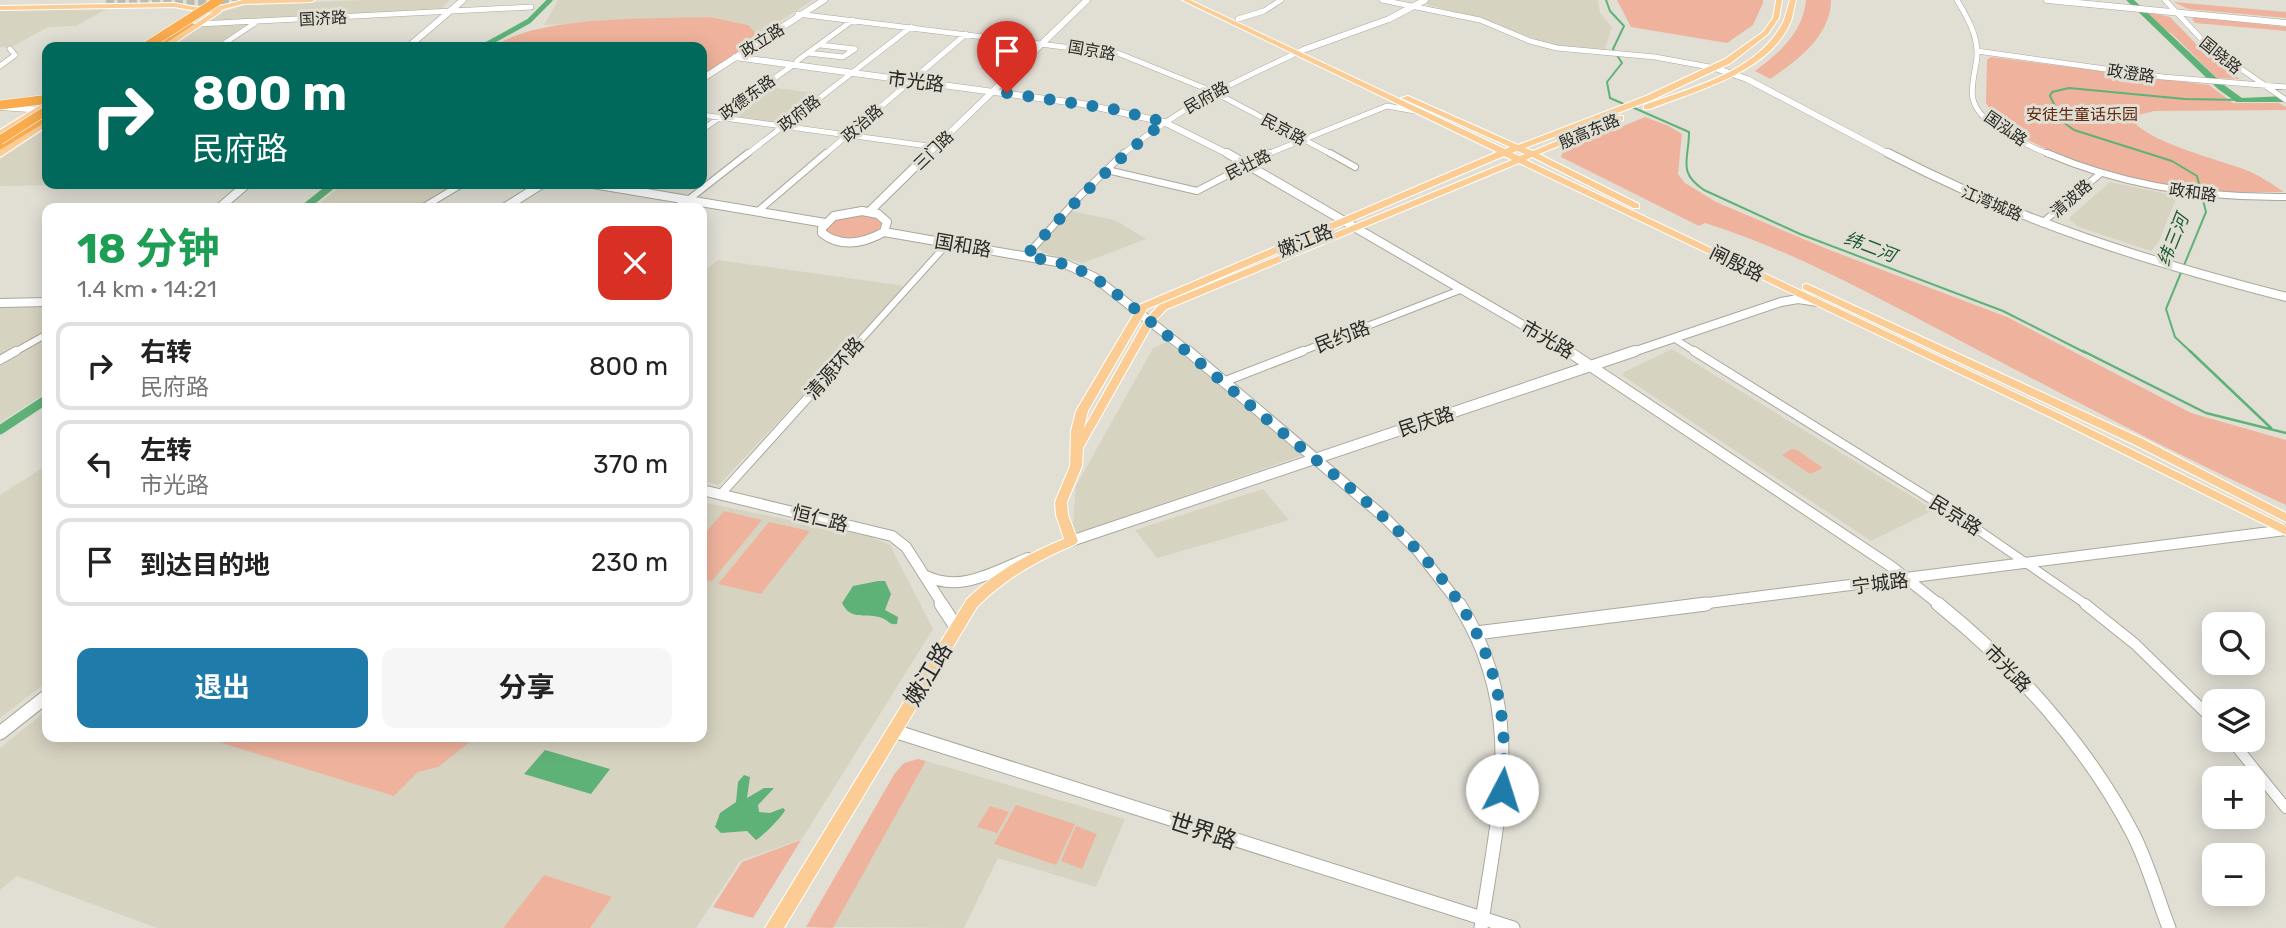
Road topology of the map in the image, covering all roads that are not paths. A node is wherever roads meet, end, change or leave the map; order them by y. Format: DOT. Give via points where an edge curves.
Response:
graph roads {
  1 [pos="219,0"];
  2 [pos="312,0"];
  3 [pos="463,0"];
  4 [pos="818,0"];
  5 [pos="824,0"];
  6 [pos="1087,0"];
  7 [pos="1191,0"];
  8 [pos="1281,0"];
  9 [pos="1382,0"];
  10 [pos="1425,0"];
  11 [pos="1779,0"];
  12 [pos="1793,0"];
  13 [pos="1957,0"];
  14 [pos="2047,0"];
  15 [pos="2071,0"];
  16 [pos="2165,0"];
  17 [pos="249,1"];
  18 [pos="105,2"];
  19 [pos="179,3"];
  20 [pos="229,4"];
  21 [pos="0,5"];
  22 [pos="1418,6"];
  23 [pos="531,7"];
  24 [pos="2128,7"];
  25 [pos="451,11"];
  26 [pos="2175,11"];
  27 [pos="800,14"];
  28 [pos="193,19"];
  29 [pos="853,20"];
  30 [pos="257,21"];
  31 [pos="1237,21"];
  32 [pos="2286,21"];
  33 [pos="911,27"];
  34 [pos="966,34"];
  35 [pos="151,42"];
  36 [pos="152,42"];
  37 [pos="162,42"];
  38 [pos="168,42"];
  39 [pos="226,42"];
  40 [pos="414,42"];
  41 [pos="1044,43"];
  42 [pos="820,45"];
  43 [pos="834,46"];
  44 [pos="10,49"];
  45 [pos="1300,51"];
  46 [pos="1977,51"];
  47 [pos="808,53"];
  48 [pos="823,55"];
  49 [pos="734,57"];
  50 [pos="795,63"];
  51 [pos="1329,65"];
  52 [pos="0,66"];
  53 [pos="1715,68"];
  54 [pos="1733,72"];
  55 [pos="850,73"];
  56 [pos="707,76"];
  57 [pos="911,80"];
  58 [pos="2261,85"];
  59 [pos="2286,87"];
  60 [pos="995,91"];
  61 [pos="1214,92"];
  62 [pos="1379,92"];
  63 [pos="2286,100"];
  64 [pos="1636,103"];
  65 [pos="0,105"];
  66 [pos="1387,106"];
  67 [pos="1646,107"];
  68 [pos="42,109"];
  69 [pos="42,110"];
  70 [pos="42,110"];
  71 [pos="42,111"];
  72 [pos="1415,111"];
  73 [pos="1632,113"];
  74 [pos="707,116"];
  75 [pos="719,117"];
  76 [pos="1164,122"];
  77 [pos="42,126"];
  78 [pos="707,126"];
  79 [pos="781,127"];
  80 [pos="1483,132"];
  81 [pos="0,134"];
  82 [pos="847,135"];
  83 [pos="1469,137"];
  84 [pos="1302,139"];
  85 [pos="0,140"];
  86 [pos="935,147"];
  87 [pos="0,148"];
  88 [pos="1503,153"];
  89 [pos="0,154"];
  90 [pos="1518,154"];
  91 [pos="1532,154"];
  92 [pos="1246,163"];
  93 [pos="1354,167"];
  94 [pos="1107,170"];
  95 [pos="2101,173"];
  96 [pos="1565,176"];
  97 [pos="707,185"];
  98 [pos="241,189"];
  99 [pos="454,189"];
  100 [pos="534,189"];
  101 [pos="637,189"];
  102 [pos="702,189"];
  103 [pos="2286,197"];
  104 [pos="688,200"];
  105 [pos="225,203"];
  106 [pos="430,203"];
  107 [pos="512,203"];
  108 [pos="684,203"];
  109 [pos="758,211"];
  110 [pos="869,212"];
  111 [pos="2044,222"];
  112 [pos="825,223"];
  113 [pos="1350,226"];
  114 [pos="884,232"];
  115 [pos="948,243"];
  116 [pos="1026,256"];
  117 [pos="1769,278"];
  118 [pos="1460,290"];
  119 [pos="2286,294"];
  120 [pos="42,302"];
  121 [pos="1781,302"];
  122 [pos="0,303"];
  123 [pos="1827,306"];
  124 [pos="1145,317"];
  125 [pos="42,337"];
  126 [pos="1675,339"];
  127 [pos="0,360"];
  128 [pos="1592,365"];
  129 [pos="1223,382"];
  130 [pos="1315,457"];
  131 [pos="2213,480"];
  132 [pos="2200,488"];
  133 [pos="707,490"];
  134 [pos="721,494"];
  135 [pos="2286,527"];
  136 [pos="1071,541"];
  137 [pos="1028,558"];
  138 [pos="2032,563"];
  139 [pos="922,573"];
  140 [pos="1909,580"];
  141 [pos="956,627"];
  142 [pos="1476,634"];
  143 [pos="42,700"];
  144 [pos="2202,708"];
  145 [pos="894,731"];
  146 [pos="0,733"];
  147 [pos="2241,752"];
  148 [pos="2286,808"];
  149 [pos="1481,923"];
  150 [pos="774,928"];
  151 [pos="1513,928"];
  152 [pos="2169,928"];
  1 -- 35 [label="highway, bridge"];
  2 -- 17 [label="main road"];
  3 -- 25 [label="street"];
  4 -- 27 [label="street, 政立路"];
  5 -- 27 [label="street, 政立路"];
  6 -- 41 [label="street, 三门路"];
  7 -- 31 [label="main road, 闸殷路"];
  7 -- 31 [label="main road, 闸殷路"];
  8 -- 31 [label="street"];
  9 -- 22 [label="street, 江湾城路"];
  10 -- 22 [label="street, 民府路"];
  11 -- 53 [label="main road, 殷高东路" via="1776,18 1766,33"];
  12 -- 54 [label="main road, 殷高东路" via="1781,33"];
  13 -- 46 [label="street, 国泓路" via="1972,27"];
  14 -- 24 [label="street"];
  15 -- 24 [label="street"];
  16 -- 26 [label="street, 国晓路"];
  17 -- 20 [label="main road"];
  18 -- 21 [label="main road"];
  19 -- 21 [label="main road"];
  19 -- 28 [label="main road"];
  20 -- 28 [label="highway"];
  20 -- 28 [label="main road"];
  22 -- 45 [label="street, 民府路"];
  22 -- 53 [label="street, 江湾城路" via="1480,20 1542,44"];
  23 -- 25 [label="street, 国济路"];
  24 -- 26 [label="street"];
  25 -- 30 [label="street, 国济路"];
  25 -- 40 [label="street"];
  26 -- 32 [label="street"];
  26 -- 58 [label="street, 国晓路" via="2208,46"];
  27 -- 29 [label="street, 国京路"];
  27 -- 49 [label="street, 政立路"];
  28 -- 30 [label="street, 国济路"];
  28 -- 36 [label="main road"];
  28 -- 37 [label="highway"];
  28 -- 38 [label="highway"];
  29 -- 33 [label="street, 国京路"];
  29 -- 42 [label="street, 政德东路"];
  30 -- 39 [label="street"];
  31 -- 45 [label="main road, 闸殷路"];
  33 -- 34 [label="street, 国京路"];
  33 -- 55 [label="street, 政府路"];
  34 -- 41 [label="street, 国京路"];
  34 -- 57 [label="street, 政治路"];
  41 -- 60 [label="street, 三门路"];
  41 -- 61 [label="street, 国京路" via="1120,54"];
  42 -- 43 [label="street"];
  42 -- 47 [label="street, 政德东路"];
  43 -- 48 [label="street"];
  43 -- 48 [label="street" via="855,49 844,57"];
  44 -- 52 [label="street" via="15,55"];
  45 -- 51 [label="main road, 闸殷路"];
  45 -- 61 [label="street, 民府路"];
  46 -- 58 [label="street, 政澄路"];
  46 -- 95 [label="street, 国泓路" via="1973,95 1986,117 2029,145"];
  47 -- 48 [label="street"];
  47 -- 50 [label="street, 政德东路"];
  49 -- 50 [label="street, 市光路"];
  49 -- 56 [label="street, 政立路"];
  50 -- 55 [label="street, 市光路"];
  50 -- 75 [label="street, 政德东路"];
  51 -- 62 [label="main road, 闸殷路"];
  51 -- 80 [label="main road, 闸殷路"];
  53 -- 54 [label="street, 江湾城路"];
  53 -- 64 [label="main road, 殷高东路"];
  54 -- 67 [label="main road, 殷高东路"];
  54 -- 111 [label="street, 江湾城路" via="1758,80 1933,173"];
  55 -- 57 [label="street, 市光路"];
  55 -- 79 [label="street, 政府路"];
  57 -- 60 [label="street, 市光路"];
  57 -- 82 [label="street, 政治路"];
  58 -- 59 [label="street, 政澄路"];
  58 -- 63 [label="street, 国晓路"];
  60 -- 76 [label="street, 市光路" via="1113,109"];
  60 -- 86 [label="street, 三门路"];
  61 -- 76 [label="street, 民府路"];
  61 -- 84 [label="street, 民京路"];
  62 -- 66 [label="street"];
  62 -- 72 [label="main road, 闸殷路"];
  64 -- 90 [label="main road, 殷高东路"];
  65 -- 68 [label="highway, bridge"];
  66 -- 72 [label="street"];
  66 -- 84 [label="street, 民壮路"];
  67 -- 73 [label="main road, 殷高东路"];
  69 -- 81 [label="main road"];
  70 -- 85 [label="highway, bridge"];
  71 -- 87 [label="highway"];
  72 -- 83 [label="main road, 闸殷路"];
  73 -- 91 [label="main road, 殷高东路"];
  74 -- 75 [label="street"];
  75 -- 78 [label="street, 政德东路"];
  75 -- 79 [label="street"];
  76 -- 92 [label="street, 市光路"];
  76 -- 94 [label="street, 民府路"];
  77 -- 89 [label="main road"];
  79 -- 82 [label="street"];
  79 -- 97 [label="street, 政府路"];
  80 -- 83 [label="main road" via="1488,138"];
  80 -- 90 [label="main road, 闸殷路"];
  82 -- 86 [label="street"];
  82 -- 109 [label="street, 政治路"];
  83 -- 88 [label="main road, 闸殷路"];
  84 -- 92 [label="street, 民壮路"];
  84 -- 93 [label="street, 民京路"];
  86 -- 110 [label="street, 三门路"];
  88 -- 90 [label="main road, 闸殷路"];
  88 -- 113 [label="main road"];
  90 -- 91 [label="main road, 殷高东路"];
  90 -- 96 [label="main road, 闸殷路"];
  90 -- 113 [label="main road, 殷高东路"];
  91 -- 96 [label="main road, 闸殷路"];
  92 -- 94 [label="street, 民壮路" via="1193,191"];
  92 -- 113 [label="street, 市光路"];
  94 -- 116 [label="street, 民府路"];
  95 -- 103 [label="street, 政和路" via="2212,195"];
  95 -- 111 [label="street, 清波路"];
  96 -- 117 [label="main road, 闸殷路"];
  96 -- 131 [label="main road, 闸殷路"];
  98 -- 105 [label="street"];
  99 -- 106 [label="street"];
  100 -- 107 [label="street"];
  101 -- 104 [label="street"];
  102 -- 104 [label="street, 政府路"];
  104 -- 108 [label="street"];
  104 -- 109 [label="street"];
  109 -- 112 [label="street"];
  110 -- 112 [label="street" via="848,212"];
  110 -- 114 [label="street" via="887,222"];
  111 -- 119 [label="street, 江湾城路" via="2193,271"];
  112 -- 114 [label="street, 国和路" via="822,233 834,241 856,242"];
  113 -- 118 [label="street, 市光路"];
  113 -- 124 [label="main road, 嫩江路"];
  114 -- 115 [label="street, 国和路"];
  115 -- 116 [label="street, 国和路"];
  115 -- 134 [label="street, 清源环路"];
  116 -- 124 [label="street, 国和路" via="1073,266"];
  117 -- 121 [label="street" via="1790,293"];
  117 -- 123 [label="main road, 闸殷路"];
  118 -- 128 [label="street, 市光路"];
  118 -- 129 [label="street, 民约路"];
  120 -- 122 [label="street"];
  121 -- 123 [label="street, 民庆路" via="1802,299"];
  121 -- 126 [label="street, 民庆路"];
  123 -- 132 [label="main road, 闸殷路"];
  124 -- 129 [label="street, 国和路"];
  124 -- 136 [label="main road, 嫩江路" via="1077,452 1061,502"];
  125 -- 127 [label="street"];
  126 -- 128 [label="street, 民庆路"];
  126 -- 138 [label="street, 民京路"];
  128 -- 130 [label="street, 民庆路"];
  128 -- 140 [label="street, 市光路"];
  129 -- 130 [label="street, 国和路"];
  130 -- 136 [label="street, 民庆路"];
  130 -- 142 [label="street, 国和路" via="1424,554 1450,586"];
  131 -- 132 [label="main road" via="2233,496"];
  131 -- 135 [label="main road, 闸殷路"];
  132 -- 135 [label="main road, 闸殷路"];
  133 -- 134 [label="street, 恒仁路"];
  134 -- 139 [label="street, 恒仁路" via="892,536 906,547"];
  135 -- 138 [label="street, 宁城路"];
  136 -- 137 [label="main road, 嫩江路"];
  137 -- 139 [label="street" via="951,584 936,583"];
  137 -- 141 [label="main road, 嫩江路" via="981,593"];
  138 -- 140 [label="street, 宁城路"];
  138 -- 144 [label="street, 民京路" via="2125,634"];
  139 -- 141 [label="street, 恒仁路"];
  140 -- 142 [label="street, 宁城路"];
  140 -- 152 [label="street, 市光路" via="2010,669 2079,750 2134,836"];
  141 -- 145 [label="main road, 嫩江路"];
  142 -- 149 [label="street, 国和路" via="1493,676 1505,761"];
  143 -- 146 [label="street"];
  145 -- 149 [label="street, 世界路"];
  145 -- 150 [label="main road, 嫩江路"];
  147 -- 148 [label="street"];
  149 -- 151 [label="street, 世界路"];
}
